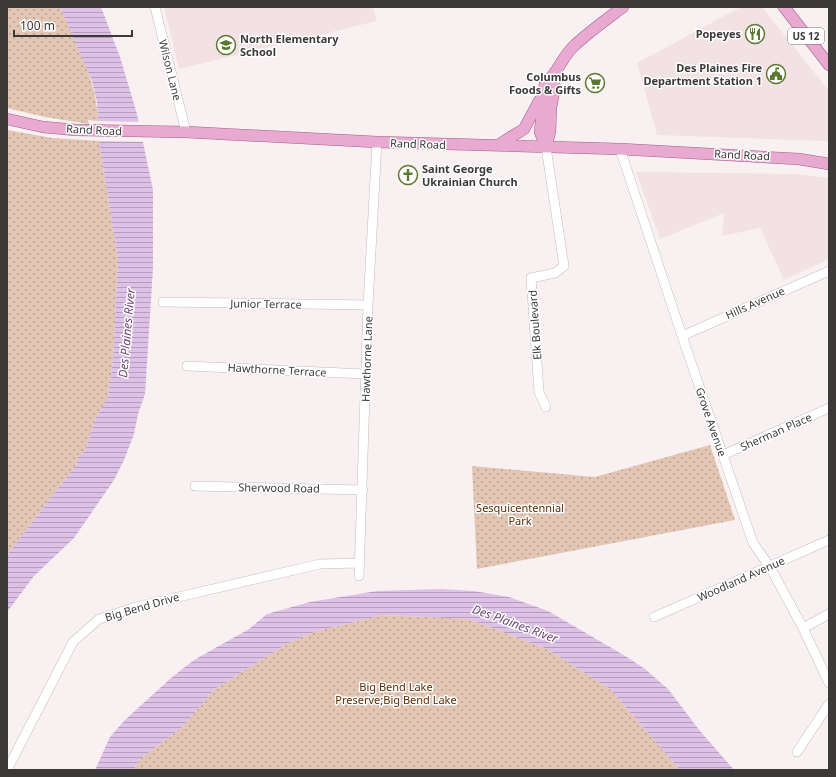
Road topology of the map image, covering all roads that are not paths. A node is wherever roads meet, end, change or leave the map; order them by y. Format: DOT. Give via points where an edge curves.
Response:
graph roads {
  1 [pos="154,7"];
  2 [pos="623,7"];
  3 [pos="784,7"];
  4 [pos="829,65"];
  5 [pos="552,79"];
  6 [pos="543,93"];
  7 [pos="7,119"];
  8 [pos="186,132"];
  9 [pos="377,142"];
  10 [pos="498,146"];
  11 [pos="546,147"];
  12 [pos="620,149"];
  13 [pos="829,164"];
  14 [pos="829,271"];
  15 [pos="164,302"];
  16 [pos="368,306"];
  17 [pos="682,336"];
  18 [pos="187,366"];
  19 [pos="366,374"];
  20 [pos="546,407"];
  21 [pos="829,408"];
  22 [pos="723,455"];
  23 [pos="195,486"];
  24 [pos="363,490"];
  25 [pos="829,540"];
  26 [pos="360,563"];
  27 [pos="770,567"];
  28 [pos="359,576"];
  29 [pos="828,615"];
  30 [pos="654,617"];
  31 [pos="803,628"];
  32 [pos="829,683"];
  33 [pos="829,704"];
  34 [pos="797,752"];
  35 [pos="7,770"];
  1 -- 8 [label="street, Wilson Lane"];
  2 -- 5 [label="main road, Elk Boulevard" via="574,46"];
  3 -- 4 [label="main road, US 12"];
  5 -- 6 [label="main road, Elk Boulevard" via="545,83"];
  5 -- 11 [label="main road, Elk Boulevard" via="555,87"];
  6 -- 10 [label="main road" via="524,129"];
  6 -- 11 [label="main road, Elk Boulevard" via="540,132"];
  7 -- 8 [label="main road, Rand Road" via="43,127 90,131"];
  8 -- 9 [label="main road, Rand Road"];
  9 -- 10 [label="main road, Rand Road"];
  9 -- 16 [label="street, Hawthorne Lane"];
  10 -- 11 [label="main road, Rand Road"];
  11 -- 12 [label="main road, Rand Road"];
  11 -- 20 [label="street, Elk Boulevard" via="564,266 555,273 531,278 539,392"];
  12 -- 13 [label="main road, Rand Road" via="799,159"];
  12 -- 17 [label="street, Grove Avenue"];
  14 -- 17 [label="street, Hills Avenue"];
  15 -- 16 [label="street, Junior Terrace"];
  16 -- 19 [label="street, Hawthorne Lane"];
  17 -- 22 [label="street, Grove Avenue"];
  18 -- 19 [label="street, Hawthorne Terrace"];
  19 -- 24 [label="street, Hawthorne Lane"];
  21 -- 22 [label="street, Sherman Place"];
  22 -- 27 [label="street, Grove Avenue" via="753,543"];
  23 -- 24 [label="street, Sherwood Road"];
  24 -- 26 [label="street, Hawthorne Lane"];
  25 -- 27 [label="street, Woodland Avenue"];
  26 -- 28 [label="street, Hawthorne Lane"];
  26 -- 35 [label="street, Big Bend Drive" via="320,564 136,607 99,619 73,642"];
  27 -- 30 [label="street, Woodland Avenue"];
  27 -- 31 [label="street, Grove Avenue"];
  29 -- 31 [label="street"];
  31 -- 32 [label="street, Grove Avenue"];
  33 -- 34 [label="street"];
}
